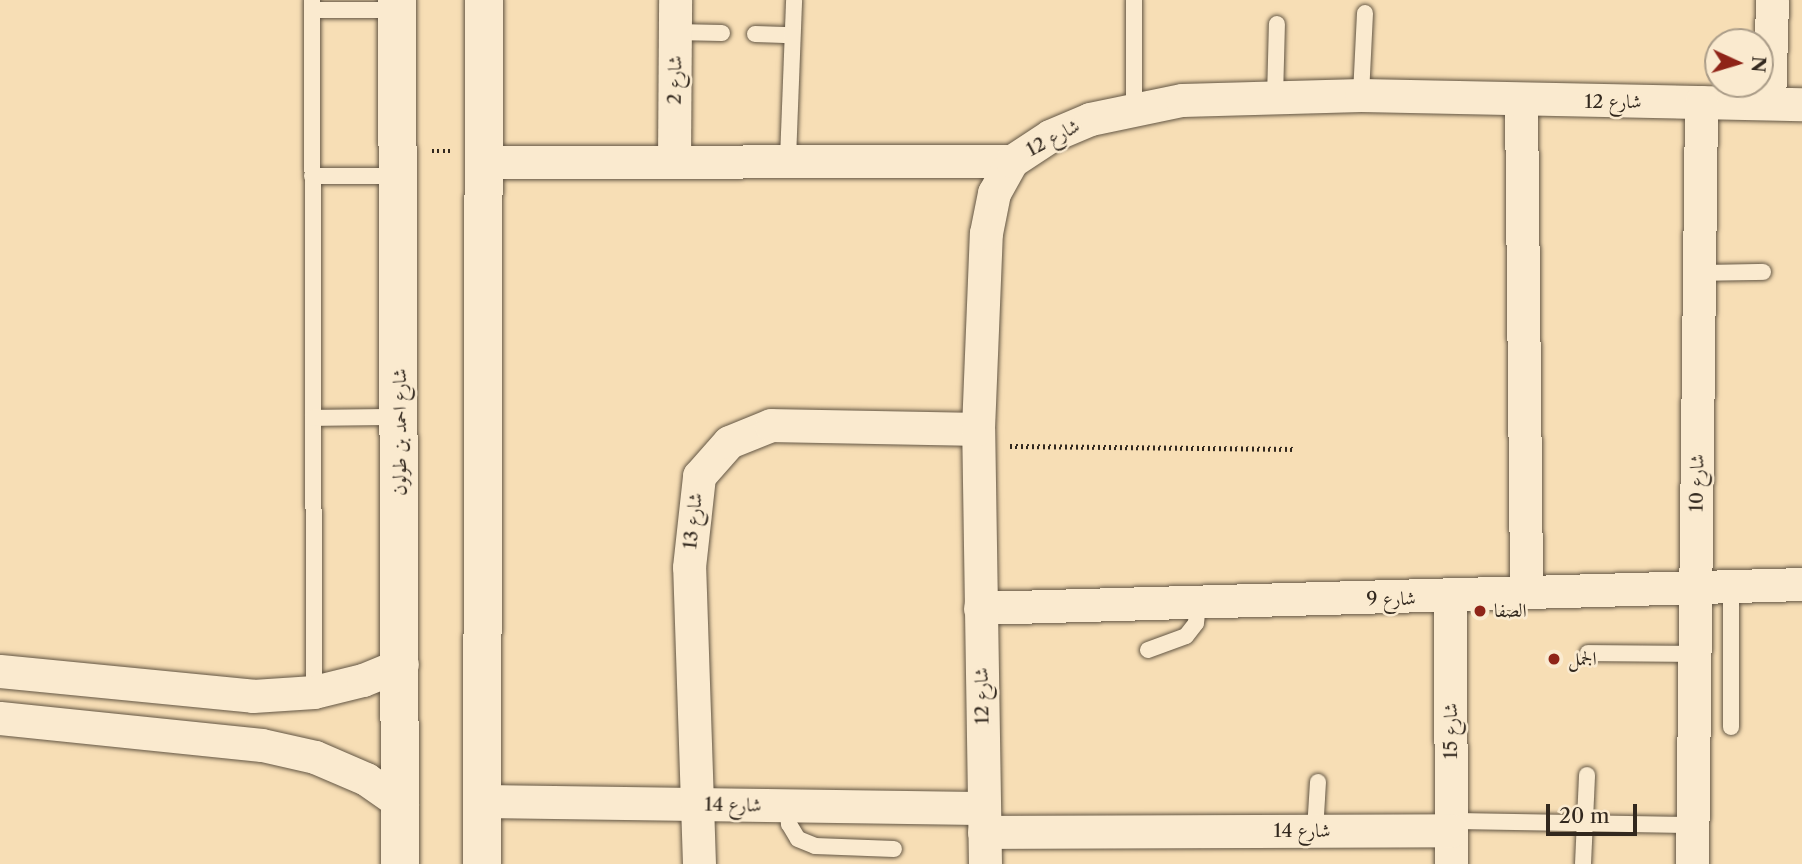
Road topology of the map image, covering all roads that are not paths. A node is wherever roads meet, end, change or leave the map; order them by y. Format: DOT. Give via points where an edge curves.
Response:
graph roads {
  1 [pos="484,0"];
  2 [pos="794,0"];
  3 [pos="1134,0"];
  4 [pos="1772,0"];
  5 [pos="312,5"];
  6 [pos="397,5"];
  7 [pos="1365,13"];
  8 [pos="675,16"];
  9 [pos="1277,24"];
  10 [pos="722,33"];
  11 [pos="755,34"];
  12 [pos="792,36"];
  13 [pos="1361,95"];
  14 [pos="1275,98"];
  15 [pos="1521,101"];
  16 [pos="1701,102"];
  17 [pos="1769,103"];
  18 [pos="1802,104"];
  19 [pos="1134,108"];
  20 [pos="483,156"];
  21 [pos="788,159"];
  22 [pos="674,160"];
  23 [pos="1012,161"];
  24 [pos="398,163"];
  25 [pos="312,176"];
  26 [pos="1763,272"];
  27 [pos="1699,273"];
  28 [pos="400,417"];
  29 [pos="313,418"];
  30 [pos="978,438"];
  31 [pos="1731,584"];
  32 [pos="1802,584"];
  33 [pos="1696,585"];
  34 [pos="1526,591"];
  35 [pos="1450,597"];
  36 [pos="1198,603"];
  37 [pos="981,608"];
  38 [pos="1148,650"];
  39 [pos="1588,653"];
  40 [pos="1694,654"];
  41 [pos="402,664"];
  42 [pos="0,671"];
  43 [pos="314,692"];
  44 [pos="0,718"];
  45 [pos="1731,727"];
  46 [pos="1587,775"];
  47 [pos="1318,782"];
  48 [pos="483,801"];
  49 [pos="402,804"];
  50 [pos="697,805"];
  51 [pos="789,806"];
  52 [pos="1585,823"];
  53 [pos="1692,825"];
  54 [pos="1451,826"];
  55 [pos="1315,831"];
  56 [pos="984,835"];
  57 [pos="894,849"];
  58 [pos="400,864"];
  59 [pos="482,864"];
  60 [pos="699,864"];
  61 [pos="1451,864"];
  62 [pos="1583,864"];
  63 [pos="1692,864"];
  1 -- 20 [label="street"];
  2 -- 12 [label="lane"];
  3 -- 19 [label="lane"];
  4 -- 17 [label="street"];
  5 -- 6 [label="lane"];
  5 -- 25 [label="lane"];
  6 -- 24 [label="street, شارع احمد بن طولون"];
  7 -- 13 [label="lane"];
  8 -- 10 [label="lane"];
  8 -- 22 [label="street, شارع 2"];
  9 -- 14 [label="lane"];
  11 -- 12 [label="lane"];
  12 -- 21 [label="lane"];
  13 -- 14 [label="street, شارع 12"];
  13 -- 15 [label="street, شارع 12"];
  14 -- 19 [label="street, شارع 12" via="1182,100"];
  15 -- 16 [label="street, شارع 12"];
  15 -- 34 [label="street"];
  16 -- 17 [label="street, شارع 12"];
  16 -- 27 [label="street, شارع 10"];
  17 -- 18 [label="street, شارع 12"];
  19 -- 23 [label="street, شارع 12" via="1070,128"];
  20 -- 22 [label="street"];
  20 -- 48 [label="street"];
  21 -- 22 [label="street"];
  21 -- 23 [label="street"];
  23 -- 30 [label="street, شارع 12" via="994,193 986,233"];
  24 -- 25 [label="lane"];
  24 -- 28 [label="street, شارع احمد بن طولون"];
  25 -- 29 [label="lane"];
  26 -- 27 [label="lane"];
  27 -- 33 [label="street, شارع 10"];
  28 -- 29 [label="lane"];
  28 -- 41 [label="street, شارع احمد بن طولون"];
  29 -- 43 [label="lane"];
  30 -- 37 [label="street, شارع 12"];
  30 -- 50 [label="street, شارع 13" via="771,425 729,442 699,476 689,568"];
  31 -- 32 [label="street, شارع 9"];
  31 -- 33 [label="street, شارع 9"];
  31 -- 45 [label="lane"];
  33 -- 34 [label="street, شارع 9"];
  33 -- 40 [label="street, شارع 10"];
  34 -- 35 [label="street, شارع 9"];
  35 -- 36 [label="street, شارع 9"];
  35 -- 54 [label="street, شارع 15"];
  36 -- 37 [label="street, شارع 9"];
  36 -- 38 [label="lane" via="1196,623 1186,636"];
  37 -- 56 [label="street, شارع 12"];
  39 -- 40 [label="lane"];
  40 -- 53 [label="street, شارع 10"];
  41 -- 43 [label="street"];
  41 -- 49 [label="street, شارع احمد بن طولون"];
  42 -- 43 [label="street" via="253,696"];
  44 -- 49 [label="street" via="262,745 315,757 366,779"];
  46 -- 52 [label="lane"];
  47 -- 55 [label="lane"];
  48 -- 50 [label="street, شارع 14"];
  48 -- 59 [label="street"];
  49 -- 58 [label="street, شارع احمد بن طولون"];
  50 -- 51 [label="street, شارع 14"];
  50 -- 60 [label="street, شارع 13"];
  51 -- 56 [label="street, شارع 14"];
  51 -- 57 [label="lane" via="789,824 798,839 814,846"];
  52 -- 53 [label="lane"];
  52 -- 54 [label="lane"];
  52 -- 62 [label="lane"];
  53 -- 63 [label="street, شارع 10"];
  54 -- 55 [label="street, شارع 14"];
  54 -- 61 [label="street, شارع 15"];
  55 -- 56 [label="street, شارع 14"];
}
